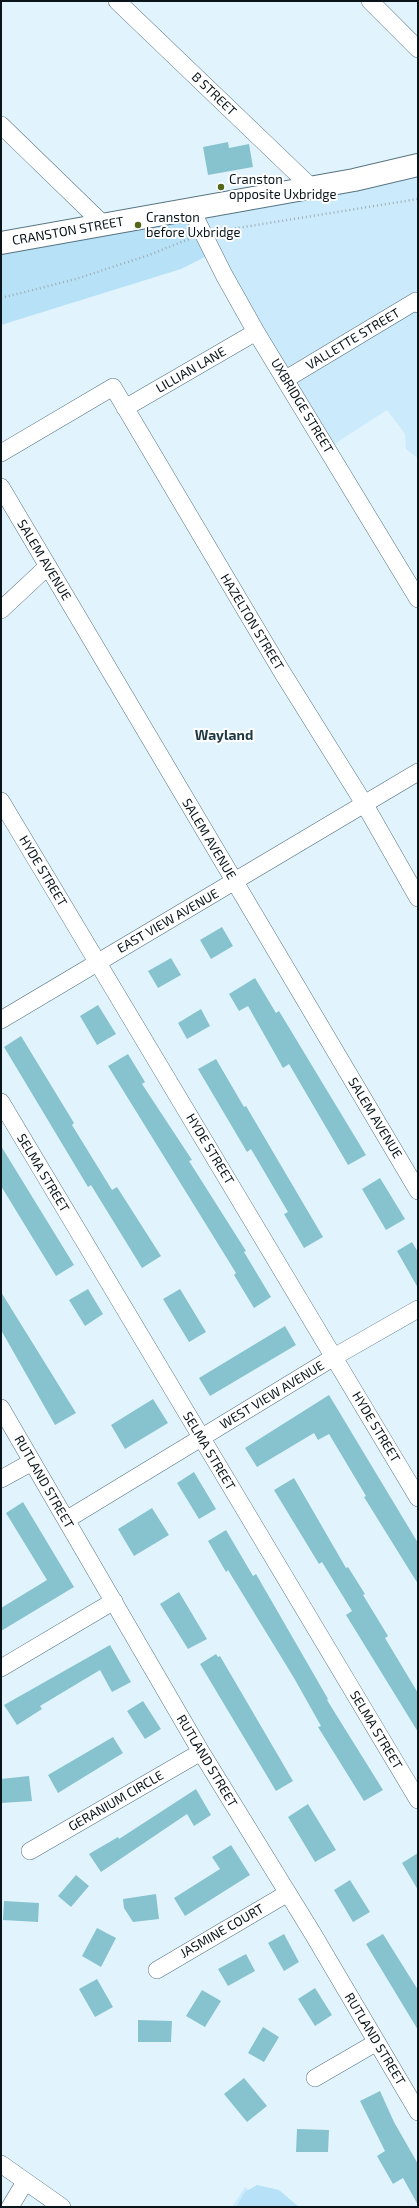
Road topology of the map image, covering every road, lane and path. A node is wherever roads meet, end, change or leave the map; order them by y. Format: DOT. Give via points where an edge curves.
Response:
graph roads {
  1 [pos="117,1"];
  2 [pos="370,1"];
  3 [pos="418,49"];
  4 [pos="1,125"];
  5 [pos="418,165"];
  6 [pos="312,188"];
  7 [pos="418,199"];
  8 [pos="191,209"];
  9 [pos="104,225"];
  10 [pos="220,230"];
  11 [pos="194,237"];
  12 [pos="1,243"];
  13 [pos="1,298"];
  14 [pos="418,304"];
  15 [pos="256,332"];
  16 [pos="286,379"];
  17 [pos="125,408"];
  18 [pos="1,453"];
  19 [pos="1,487"];
  20 [pos="48,566"];
  21 [pos="418,599"];
  22 [pos="1,610"];
  23 [pos="418,772"];
  24 [pos="1,801"];
  25 [pos="365,805"];
  26 [pos="235,882"];
  27 [pos="418,898"];
  28 [pos="98,962"];
  29 [pos="1,1020"];
  30 [pos="1,1102"];
  31 [pos="418,1191"];
  32 [pos="418,1309"];
  33 [pos="334,1357"];
  34 [pos="1,1408"];
  35 [pos="201,1438"];
  36 [pos="32,1462"];
  37 [pos="1,1479"];
  38 [pos="418,1498"];
  39 [pos="66,1520"];
  40 [pos="114,1602"];
  41 [pos="1,1668"];
  42 [pos="201,1752"];
  43 [pos="418,1800"];
  44 [pos="30,1851"];
  45 [pos="288,1893"];
  46 [pos="157,1970"];
  47 [pos="376,2042"];
  48 [pos="315,2078"];
  49 [pos="418,2112"];
  50 [pos="1,2164"];
  51 [pos="24,2182"];
  52 [pos="10,2207"];
  53 [pos="62,2207"];
  1 -- 6 [label="street, B STREET"];
  2 -- 3 [label="street"];
  4 -- 9 [label="street"];
  5 -- 6 [label="main road, CRANSTON STREET"];
  6 -- 8 [label="main road, CRANSTON STREET"];
  7 -- 10 [label="path"];
  8 -- 9 [label="main road, CRANSTON STREET"];
  8 -- 15 [label="street, UXBRIDGE STREET"];
  9 -- 12 [label="main road, CRANSTON STREET"];
  11 -- 13 [label="path" via="76,280"];
  14 -- 16 [label="street, VALLETTE STREET" via="416,301"];
  15 -- 16 [label="street, UXBRIDGE STREET"];
  15 -- 17 [label="street, LILLIAN LANE"];
  16 -- 21 [label="street, UXBRIDGE STREET"];
  17 -- 18 [label="street, HAZELTON STREET" via="113,387"];
  17 -- 25 [label="street, HAZELTON STREET" via="282,672"];
  19 -- 20 [label="street, SALEM AVENUE"];
  20 -- 22 [label="street"];
  20 -- 26 [label="street, SALEM AVENUE"];
  23 -- 25 [label="street, EAST VIEW AVENUE"];
  24 -- 28 [label="street, HYDE STREET"];
  25 -- 26 [label="street, EAST VIEW AVENUE"];
  25 -- 27 [label="street, HAZELTON STREET"];
  26 -- 28 [label="street, EAST VIEW AVENUE"];
  26 -- 31 [label="street, SALEM AVENUE"];
  28 -- 29 [label="street, EAST VIEW AVENUE"];
  28 -- 33 [label="street, HYDE STREET"];
  30 -- 35 [label="street, SELMA STREET"];
  32 -- 33 [label="street, WEST VIEW AVENUE"];
  33 -- 35 [label="street, WEST VIEW AVENUE"];
  33 -- 38 [label="street, HYDE STREET"];
  34 -- 36 [label="street, RUTLAND STREET"];
  35 -- 39 [label="street, WEST VIEW AVENUE"];
  35 -- 43 [label="street, SELMA STREET"];
  36 -- 37 [label="street"];
  36 -- 39 [label="street, RUTLAND STREET"];
  39 -- 40 [label="street, RUTLAND STREET"];
  40 -- 41 [label="street"];
  40 -- 42 [label="street, RUTLAND STREET"];
  42 -- 44 [label="street, GERANIUM CIRCLE"];
  42 -- 45 [label="street, RUTLAND STREET"];
  45 -- 46 [label="street, JASMINE COURT"];
  45 -- 47 [label="street, RUTLAND STREET"];
  47 -- 48 [label="street"];
  47 -- 49 [label="street, RUTLAND STREET"];
  50 -- 51 [label="street"];
  51 -- 52 [label="street"];
  51 -- 53 [label="street"];
}
